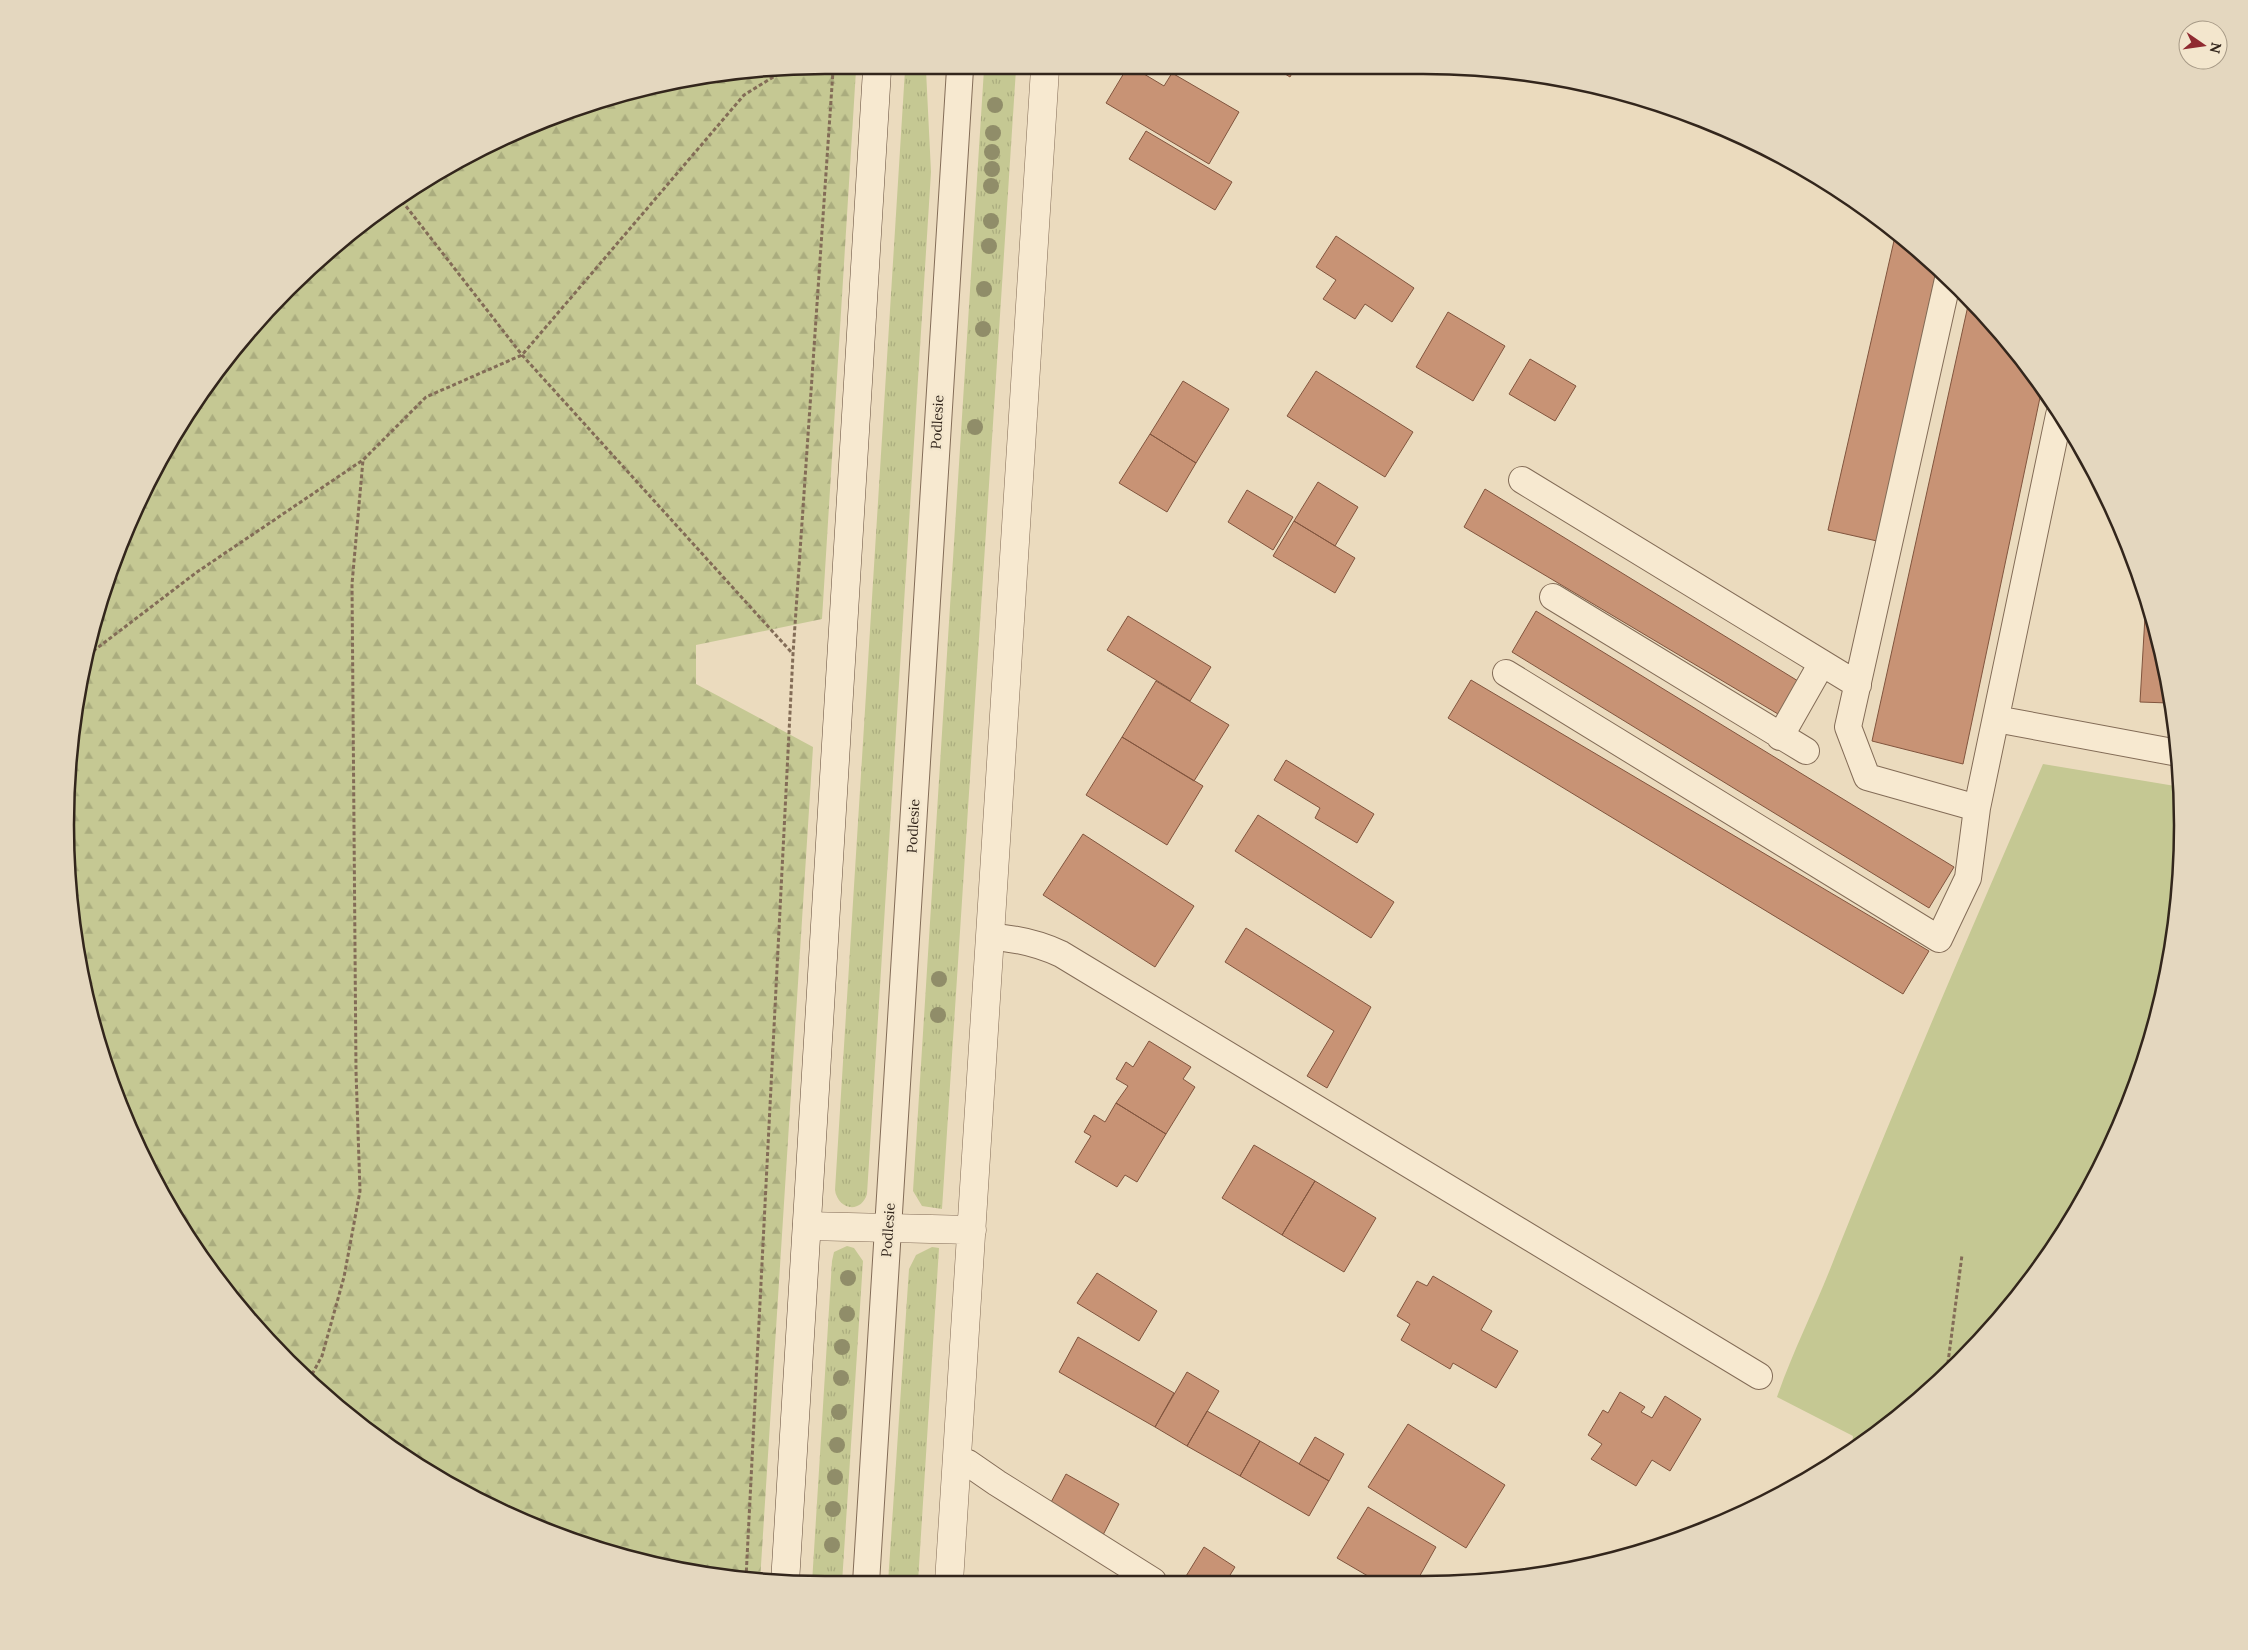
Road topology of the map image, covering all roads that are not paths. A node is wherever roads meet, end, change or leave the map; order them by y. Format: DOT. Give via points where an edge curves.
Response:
graph roads {
  1 [pos="877,74"];
  2 [pos="960,74"];
  3 [pos="1045,74"];
  4 [pos="1946,287"];
  5 [pos="2058,423"];
  6 [pos="1522,480"];
  7 [pos="1553,597"];
  8 [pos="1822,663"];
  9 [pos="1506,673"];
  10 [pos="1858,685"];
  11 [pos="1996,719"];
  12 [pos="1780,737"];
  13 [pos="1806,752"];
  14 [pos="2171,753"];
  15 [pos="1977,808"];
  16 [pos="990,937"];
  17 [pos="807,1226"];
  18 [pos="888,1229"];
  19 [pos="972,1230"];
  20 [pos="1759,1376"];
  21 [pos="957,1460"];
  22 [pos="785,1575"];
  23 [pos="866,1576"];
  24 [pos="949,1576"];
  25 [pos="1145,1576"];
  1 -- 17 [label="street"];
  2 -- 18 [label="lane, Podlesie"];
  3 -- 16 [label="street"];
  4 -- 10 [label="lane"];
  5 -- 11 [label="lane"];
  6 -- 8 [label="lane"];
  7 -- 12 [label="lane"];
  8 -- 10 [label="lane"];
  8 -- 12 [label="lane"];
  9 -- 15 [label="lane" via="1939,939 1968,878"];
  10 -- 15 [label="lane" via="1848,727 1867,777"];
  11 -- 14 [label="lane"];
  11 -- 15 [label="lane"];
  12 -- 13 [label="lane"];
  16 -- 19 [label="street"];
  16 -- 20 [label="lane" via="1037,943 1061,954"];
  17 -- 18 [label="street"];
  17 -- 22 [label="street"];
  18 -- 19 [label="street"];
  18 -- 23 [label="lane, Podlesie"];
  19 -- 21 [label="street"];
  21 -- 24 [label="street"];
  21 -- 25 [label="lane" via="968,1463"];
}
